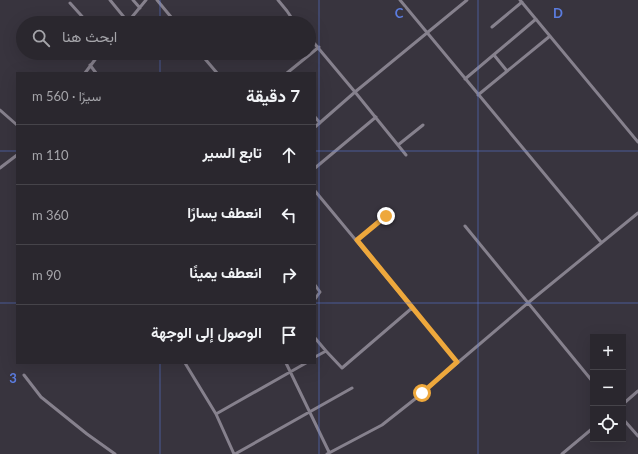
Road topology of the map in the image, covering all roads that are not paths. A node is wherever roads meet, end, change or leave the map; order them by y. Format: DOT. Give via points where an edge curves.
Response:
graph roads {
  1 [pos="110,0"];
  2 [pos="133,0"];
  3 [pos="146,0"];
  4 [pos="157,0"];
  5 [pos="278,0"];
  6 [pos="400,0"];
  7 [pos="468,0"];
  8 [pos="521,1"];
  9 [pos="70,3"];
  10 [pos="140,8"];
  11 [pos="82,16"];
  12 [pos="122,16"];
  13 [pos="133,16"];
  14 [pos="170,16"];
  15 [pos="290,16"];
  16 [pos="536,19"];
  17 [pos="492,27"];
  18 [pos="426,32"];
  19 [pos="550,36"];
  20 [pos="316,46"];
  21 [pos="318,48"];
  22 [pos="494,55"];
  23 [pos="94,60"];
  24 [pos="206,60"];
  25 [pos="303,60"];
  26 [pos="90,65"];
  27 [pos="507,71"];
  28 [pos="86,72"];
  29 [pos="95,72"];
  30 [pos="216,72"];
  31 [pos="288,72"];
  32 [pos="465,79"];
  33 [pos="356,92"];
  34 [pos="478,95"];
  35 [pos="0,110"];
  36 [pos="376,117"];
  37 [pos="316,118"];
  38 [pos="320,123"];
  39 [pos="16,124"];
  40 [pos="423,125"];
  41 [pos="316,126"];
  42 [pos="638,142"];
  43 [pos="398,145"];
  44 [pos="406,155"];
  45 [pos="16,156"];
  46 [pos="316,167"];
  47 [pos="0,168"];
  48 [pos="316,192"];
  49 [pos="638,213"];
  50 [pos="386,216"];
  51 [pos="465,226"];
  52 [pos="357,240"];
  53 [pos="601,242"];
  54 [pos="316,286"];
  55 [pos="316,298"];
  56 [pos="529,302"];
  57 [pos="412,308"];
  58 [pos="316,339"];
  59 [pos="326,351"];
  60 [pos="316,356"];
  61 [pos="457,362"];
  62 [pos="186,364"];
  63 [pos="287,364"];
  64 [pos="304,364"];
  65 [pos="291,372"];
  66 [pos="24,375"];
  67 [pos="590,378"];
  68 [pos="352,388"];
  69 [pos="638,391"];
  70 [pos="626,401"];
  71 [pos="310,412"];
  72 [pos="216,414"];
  73 [pos="626,422"];
  74 [pos="590,431"];
  75 [pos="638,436"];
  76 [pos="328,453"];
  77 [pos="116,454"];
  78 [pos="234,454"];
  79 [pos="562,454"];
  1 -- 12 [label="street"];
  2 -- 10 [label="street"];
  3 -- 10 [label="street"];
  4 -- 14 [label="street"];
  5 -- 15 [label="street"];
  6 -- 18 [label="street"];
  7 -- 18 [label="street"];
  8 -- 16 [label="street"];
  8 -- 17 [label="street"];
  9 -- 11 [label="street"];
  10 -- 13 [label="street"];
  16 -- 19 [label="street"];
  16 -- 22 [label="street"];
  18 -- 32 [label="street"];
  18 -- 33 [label="street"];
  19 -- 27 [label="street"];
  19 -- 42 [label="street"];
  20 -- 21 [label="street"];
  21 -- 33 [label="street"];
  22 -- 27 [label="street"];
  22 -- 32 [label="street"];
  23 -- 26 [label="street"];
  24 -- 30 [label="street"];
  25 -- 31 [label="street"];
  26 -- 28 [label="street"];
  26 -- 29 [label="street"];
  27 -- 34 [label="street"];
  32 -- 34 [label="street"];
  33 -- 36 [label="street"];
  33 -- 38 [label="street"];
  34 -- 53 [label="street"];
  35 -- 39 [label="street"];
  36 -- 43 [label="street"];
  36 -- 46 [label="street"];
  37 -- 38 [label="street"];
  38 -- 41 [label="street"];
  40 -- 43 [label="street"];
  43 -- 44 [label="street"];
  45 -- 47 [label="street"];
  48 -- 52 [label="street"];
  49 -- 53 [label="street"];
  50 -- 52 [label="street"];
  51 -- 56 [label="street"];
  52 -- 57 [label="street"];
  53 -- 56 [label="street"];
  54 -- 55 [label="street" via="320,292"];
  56 -- 61 [label="street"];
  56 -- 67 [label="street"];
  57 -- 59 [label="street" via="342,368"];
  57 -- 61 [label="street"];
  58 -- 59 [label="street"];
  59 -- 60 [label="street"];
  61 -- 76 [label="street" via="382,425"];
  62 -- 72 [label="street"];
  63 -- 65 [label="street"];
  64 -- 65 [label="street"];
  65 -- 71 [label="street"];
  65 -- 72 [label="street"];
  66 -- 77 [label="street" via="41,397"];
  68 -- 71 [label="street"];
  69 -- 70 [label="street"];
  71 -- 76 [label="street"];
  71 -- 78 [label="street"];
  72 -- 78 [label="street"];
  73 -- 75 [label="street"];
  74 -- 79 [label="street"];
}
